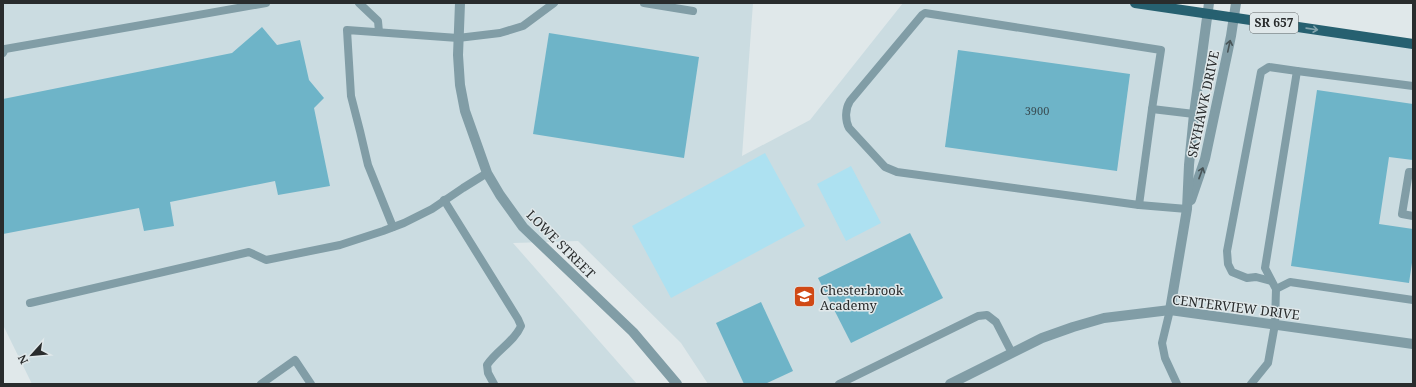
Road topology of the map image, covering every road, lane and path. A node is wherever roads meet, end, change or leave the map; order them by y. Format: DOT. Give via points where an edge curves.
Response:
graph roads {
  1 [pos="266,3"];
  2 [pos="359,3"];
  3 [pos="460,3"];
  4 [pos="554,3"];
  5 [pos="644,3"];
  6 [pos="1135,3"];
  7 [pos="1209,3"];
  8 [pos="1236,3"];
  9 [pos="693,11"];
  10 [pos="1208,14"];
  11 [pos="1234,18"];
  12 [pos="379,32"];
  13 [pos="458,38"];
  14 [pos="1413,44"];
  15 [pos="4,50"];
  16 [pos="1297,70"];
  17 [pos="1413,86"];
  18 [pos="1152,109"];
  19 [pos="1194,114"];
  20 [pos="1413,172"];
  21 [pos="487,173"];
  22 [pos="444,200"];
  23 [pos="1139,204"];
  24 [pos="1187,209"];
  25 [pos="1413,216"];
  26 [pos="393,227"];
  27 [pos="1271,281"];
  28 [pos="1276,289"];
  29 [pos="1413,300"];
  30 [pos="30,303"];
  31 [pos="1170,310"];
  32 [pos="1275,324"];
  33 [pos="1413,344"];
  34 [pos="1012,353"];
  35 [pos="261,384"];
  36 [pos="311,384"];
  37 [pos="494,384"];
  38 [pos="677,384"];
  39 [pos="839,384"];
  40 [pos="950,384"];
  41 [pos="1177,384"];
  42 [pos="1251,384"];
  1 -- 15 [label="lane"];
  2 -- 12 [label="lane" via="378,21"];
  3 -- 13 [label="street, LOWE STREET"];
  4 -- 13 [label="lane" via="523,26 500,33"];
  5 -- 9 [label="lane"];
  6 -- 10 [label="main road, SR 657"];
  7 -- 10 [label="street, SKYHAWK DRIVE"];
  8 -- 11 [label="street, SKYHAWK DRIVE"];
  10 -- 11 [label="main road, SR 657"];
  10 -- 19 [label="street, SKYHAWK DRIVE"];
  11 -- 14 [label="main road, SR 657, one-way"];
  24 -- 11 [label="street, SKYHAWK DRIVE, one-way" via="1205,159"];
  12 -- 13 [label="lane"];
  12 -- 26 [label="lane" via="347,30 348,58 351,96 366,158"];
  13 -- 21 [label="street, LOWE STREET" via="460,85 465,111"];
  16 -- 17 [label="lane"];
  16 -- 27 [label="lane" via="1265,268"];
  16 -- 27 [label="lane" via="1268,67 1262,72 1227,251 1228,264 1232,272 1247,278 1256,277"];
  18 -- 19 [label="lane"];
  18 -- 23 [label="lane"];
  18 -- 23 [label="lane" via="1161,50 925,13 850,101 846,113 849,128 885,167 891,170"];
  19 -- 24 [label="street, SKYHAWK DRIVE"];
  20 -- 25 [label="lane" via="1409,172 1402,214"];
  21 -- 22 [label="lane"];
  21 -- 38 [label="street, LOWE STREET" via="523,227 633,332"];
  22 -- 26 [label="lane" via="432,209"];
  22 -- 37 [label="lane" via="521,326 487,365"];
  23 -- 24 [label="lane"];
  24 -- 31 [label="street, SKYHAWK DRIVE"];
  26 -- 30 [label="lane" via="340,245 266,260 249,252"];
  27 -- 28 [label="lane"];
  28 -- 29 [label="lane" via="1290,282"];
  28 -- 32 [label="lane"];
  31 -- 32 [label="street, CENTERVIEW DRIVE"];
  31 -- 34 [label="street, CENTERVIEW DRIVE" via="1104,318 1042,338"];
  31 -- 41 [label="lane" via="1162,343 1165,358"];
  32 -- 33 [label="street, CENTERVIEW DRIVE"];
  32 -- 42 [label="lane" via="1268,363"];
  34 -- 39 [label="lane" via="996,322 987,314 978,316"];
  34 -- 40 [label="street, CENTERVIEW DRIVE"];
  35 -- 36 [label="lane" via="295,360"];
}
